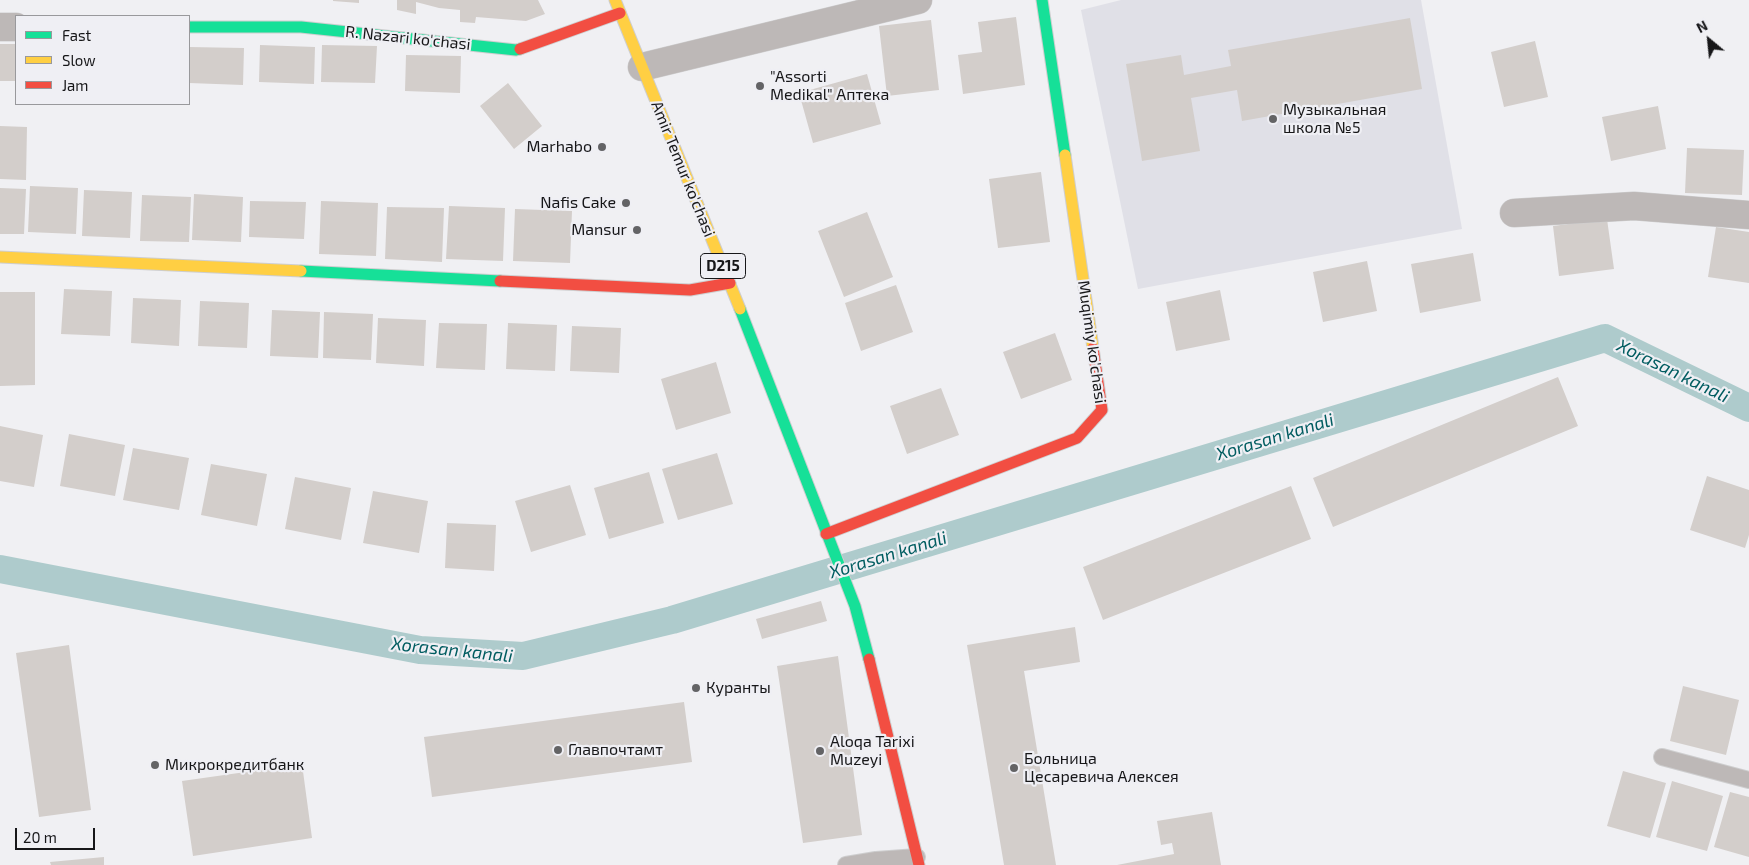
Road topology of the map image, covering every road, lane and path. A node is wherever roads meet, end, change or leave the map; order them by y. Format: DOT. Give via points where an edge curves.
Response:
graph roads {
  1 [pos="615,0"];
  2 [pos="918,0"];
  3 [pos="1042,0"];
  4 [pos="620,13"];
  5 [pos="0,27"];
  6 [pos="15,27"];
  7 [pos="190,27"];
  8 [pos="642,67"];
  9 [pos="1514,213"];
  10 [pos="1749,215"];
  11 [pos="0,257"];
  12 [pos="730,283"];
  13 [pos="826,534"];
  14 [pos="1662,757"];
  15 [pos="1749,780"];
  16 [pos="918,861"];
  17 [pos="846,865"];
  1 -- 4 [label="street, Amir Temur ko'chasi / D215"];
  2 -- 8 [label="street"];
  3 -- 13 [label="street, Muqimiy ko'chasi" via="1102,410 1077,438"];
  4 -- 7 [label="street, R. Nazari ko'chasi" via="516,50 301,27"];
  4 -- 8 [label="street, Amir Temur ko'chasi / D215"];
  5 -- 6 [label="street"];
  8 -- 12 [label="street, Amir Temur ko'chasi / D215"];
  9 -- 10 [label="street" via="1634,206"];
  11 -- 12 [label="street" via="690,290"];
  12 -- 13 [label="street, Amir Temur ko'chasi / D215"];
  13 -- 16 [label="street, D215" via="856,606"];
  14 -- 15 [label="lane"];
  16 -- 17 [label="lane" via="876,860"];
}
